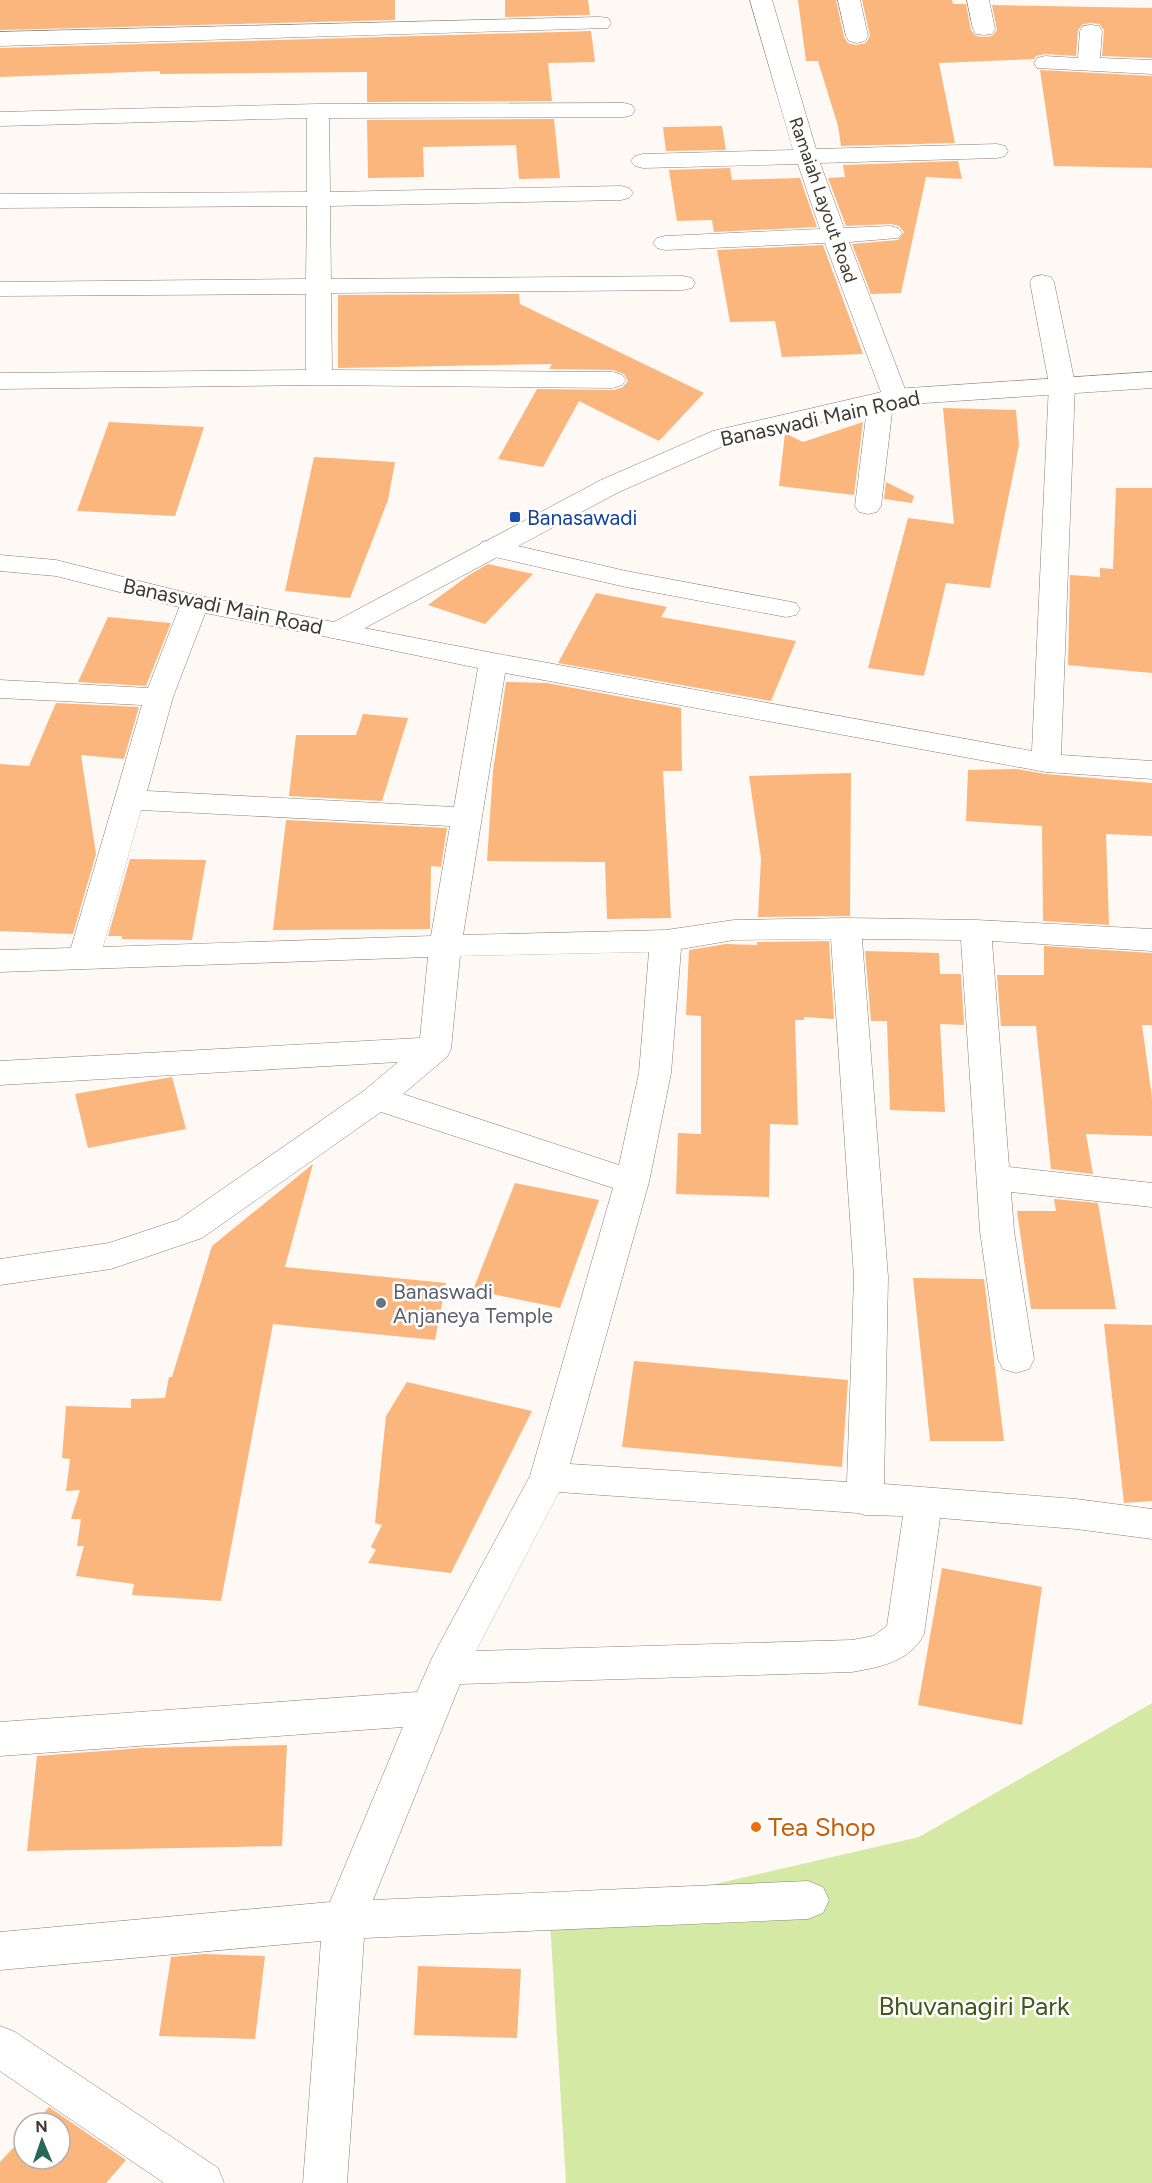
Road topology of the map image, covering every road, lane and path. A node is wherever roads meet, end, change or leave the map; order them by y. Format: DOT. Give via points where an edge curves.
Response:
graph roads {
  1 [pos="761,0"];
  2 [pos="849,0"];
  3 [pos="978,0"];
  4 [pos="600,23"];
  5 [pos="984,29"];
  6 [pos="1090,31"];
  7 [pos="857,36"];
  8 [pos="0,39"];
  9 [pos="1045,63"];
  10 [pos="1089,65"];
  11 [pos="1152,67"];
  12 [pos="624,110"];
  13 [pos="318,111"];
  14 [pos="0,119"];
  15 [pos="997,151"];
  16 [pos="806,155"];
  17 [pos="643,160"];
  18 [pos="621,193"];
  19 [pos="317,199"];
  20 [pos="0,201"];
  21 [pos="890,233"];
  22 [pos="834,235"];
  23 [pos="665,243"];
  24 [pos="1042,282"];
  25 [pos="683,283"];
  26 [pos="319,286"];
  27 [pos="0,289"];
  28 [pos="319,377"];
  29 [pos="613,380"];
  30 [pos="1152,380"];
  31 [pos="0,381"];
  32 [pos="1062,384"];
  33 [pos="888,398"];
  34 [pos="868,506"];
  35 [pos="492,548"];
  36 [pos="0,563"];
  37 [pos="195,603"];
  38 [pos="786,609"];
  39 [pos="338,631"];
  40 [pos="493,663"];
  41 [pos="0,689"];
  42 [pos="159,697"];
  43 [pos="1046,763"];
  44 [pos="1152,770"];
  45 [pos="130,800"];
  46 [pos="468,816"];
  47 [pos="846,928"];
  48 [pos="976,930"];
  49 [pos="1152,940"];
  50 [pos="666,941"];
  51 [pos="445,946"];
  52 [pos="84,958"];
  53 [pos="0,961"];
  54 [pos="435,1049"];
  55 [pos="0,1073"];
  56 [pos="377,1098"];
  57 [pos="993,1178"];
  58 [pos="632,1182"];
  59 [pos="1152,1195"];
  60 [pos="0,1272"];
  61 [pos="1016,1359"];
  62 [pos="548,1477"];
  63 [pos="865,1500"];
  64 [pos="924,1502"];
  65 [pos="1152,1524"];
  66 [pos="447,1668"];
  67 [pos="430,1708"];
  68 [pos="0,1739"];
  69 [pos="808,1900"];
  70 [pos="344,1920"];
  71 [pos="0,1951"];
  72 [pos="0,2046"];
  73 [pos="202,2183"];
  74 [pos="325,2183"];
  1 -- 16 [label="street, Ramaiah Layout Road"];
  2 -- 7 [label="street"];
  3 -- 5 [label="street"];
  4 -- 8 [label="street"];
  6 -- 10 [label="street"];
  9 -- 10 [label="street"];
  10 -- 11 [label="street"];
  12 -- 13 [label="street"];
  13 -- 14 [label="street"];
  13 -- 19 [label="street"];
  15 -- 16 [label="street"];
  16 -- 17 [label="street"];
  16 -- 22 [label="street, Ramaiah Layout Road"];
  18 -- 19 [label="street"];
  19 -- 20 [label="street"];
  19 -- 26 [label="street"];
  21 -- 22 [label="street"];
  22 -- 23 [label="street"];
  22 -- 33 [label="street, Ramaiah Layout Road"];
  24 -- 32 [label="street"];
  25 -- 26 [label="street"];
  26 -- 27 [label="street"];
  26 -- 28 [label="street"];
  28 -- 29 [label="street"];
  28 -- 31 [label="street"];
  30 -- 32 [label="street, Banaswadi Main Road"];
  32 -- 33 [label="street, Banaswadi Main Road"];
  32 -- 43 [label="street"];
  33 -- 34 [label="street"];
  33 -- 35 [label="street, Banaswadi Main Road" via="722,437 610,486"];
  35 -- 38 [label="street" via="626,579"];
  35 -- 39 [label="street, Banaswadi Main Road"];
  36 -- 37 [label="street, Banaswadi Main Road" via="56,568"];
  37 -- 39 [label="street, Banaswadi Main Road"];
  37 -- 42 [label="street"];
  39 -- 40 [label="street"];
  40 -- 43 [label="street"];
  40 -- 46 [label="street"];
  41 -- 42 [label="street"];
  42 -- 45 [label="street"];
  43 -- 44 [label="street"];
  45 -- 46 [label="street"];
  45 -- 52 [label="street"];
  46 -- 51 [label="street"];
  47 -- 48 [label="street"];
  47 -- 50 [label="street" via="734,930"];
  47 -- 63 [label="street" via="871,1277"];
  48 -- 49 [label="street"];
  48 -- 57 [label="street"];
  50 -- 51 [label="street"];
  50 -- 58 [label="street" via="655,1073"];
  51 -- 52 [label="street"];
  51 -- 54 [label="street"];
  52 -- 53 [label="street"];
  54 -- 55 [label="street"];
  54 -- 56 [label="street"];
  56 -- 58 [label="street"];
  56 -- 60 [label="street" via="190,1229 111,1256"];
  57 -- 59 [label="street"];
  57 -- 61 [label="street"];
  58 -- 62 [label="street"];
  62 -- 63 [label="street"];
  62 -- 66 [label="street"];
  63 -- 64 [label="street"];
  64 -- 65 [label="street"];
  64 -- 66 [label="street" via="905,1634 883,1650 852,1656"];
  66 -- 67 [label="street"];
  67 -- 68 [label="street"];
  67 -- 70 [label="street"];
  69 -- 70 [label="street"];
  70 -- 71 [label="street"];
  70 -- 74 [label="street"];
  72 -- 73 [label="street"];
}
